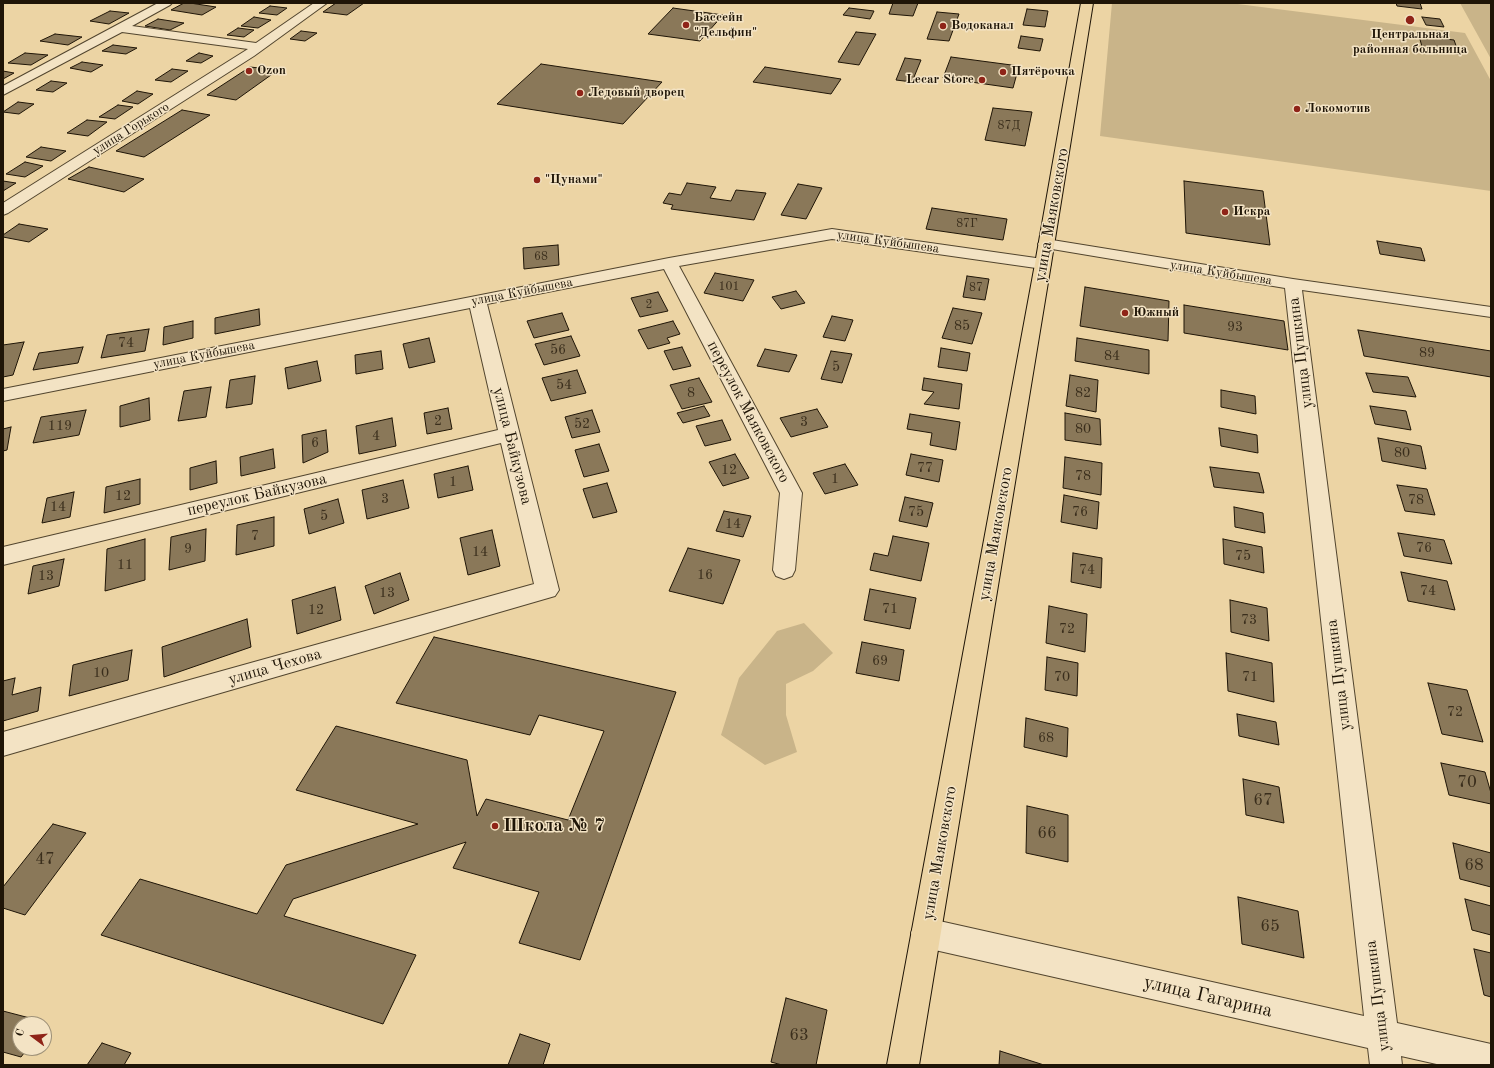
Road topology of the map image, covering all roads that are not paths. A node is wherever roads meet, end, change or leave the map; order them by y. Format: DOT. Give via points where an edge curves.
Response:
graph roads {
  1 [pos="166,3"];
  2 [pos="321,3"];
  3 [pos="1087,3"];
  4 [pos="120,28"];
  5 [pos="259,47"];
  6 [pos="3,91"];
  7 [pos="3,210"];
  8 [pos="1045,254"];
  9 [pos="669,263"];
  10 [pos="1292,284"];
  11 [pos="477,301"];
  12 [pos="1491,312"];
  13 [pos="3,395"];
  14 [pos="510,434"];
  15 [pos="3,556"];
  16 [pos="784,570"];
  17 [pos="547,590"];
  18 [pos="3,744"];
  19 [pos="926,933"];
  20 [pos="1384,1051"];
  21 [pos="1491,1060"];
  22 [pos="903,1065"];
  1 -- 4 [label="street"];
  2 -- 5 [label="street, улица Горького"];
  3 -- 8 [label="main road, улица Маяковского"];
  4 -- 5 [label="street"];
  4 -- 6 [label="street"];
  5 -- 7 [label="street, улица Горького"];
  8 -- 9 [label="street, улица Куйбышева" via="832,234"];
  8 -- 10 [label="street, улица Куйбышева"];
  8 -- 19 [label="main road, улица Маяковского"];
  9 -- 11 [label="street, улица Куйбышева"];
  9 -- 16 [label="street, переулок Маяковского" via="791,493"];
  10 -- 12 [label="street, улица Куйбышева"];
  10 -- 20 [label="street, улица Пушкина"];
  11 -- 13 [label="street, улица Куйбышева"];
  11 -- 14 [label="street, улица Байкузова"];
  14 -- 15 [label="street, переулок Байкузова"];
  14 -- 17 [label="street, улица Байкузова"];
  17 -- 18 [label="street, улица Чехова"];
  19 -- 20 [label="street, улица Гагарина"];
  19 -- 22 [label="main road, улица Маяковского"];
  20 -- 21 [label="street, улица Гагарина"];
}
